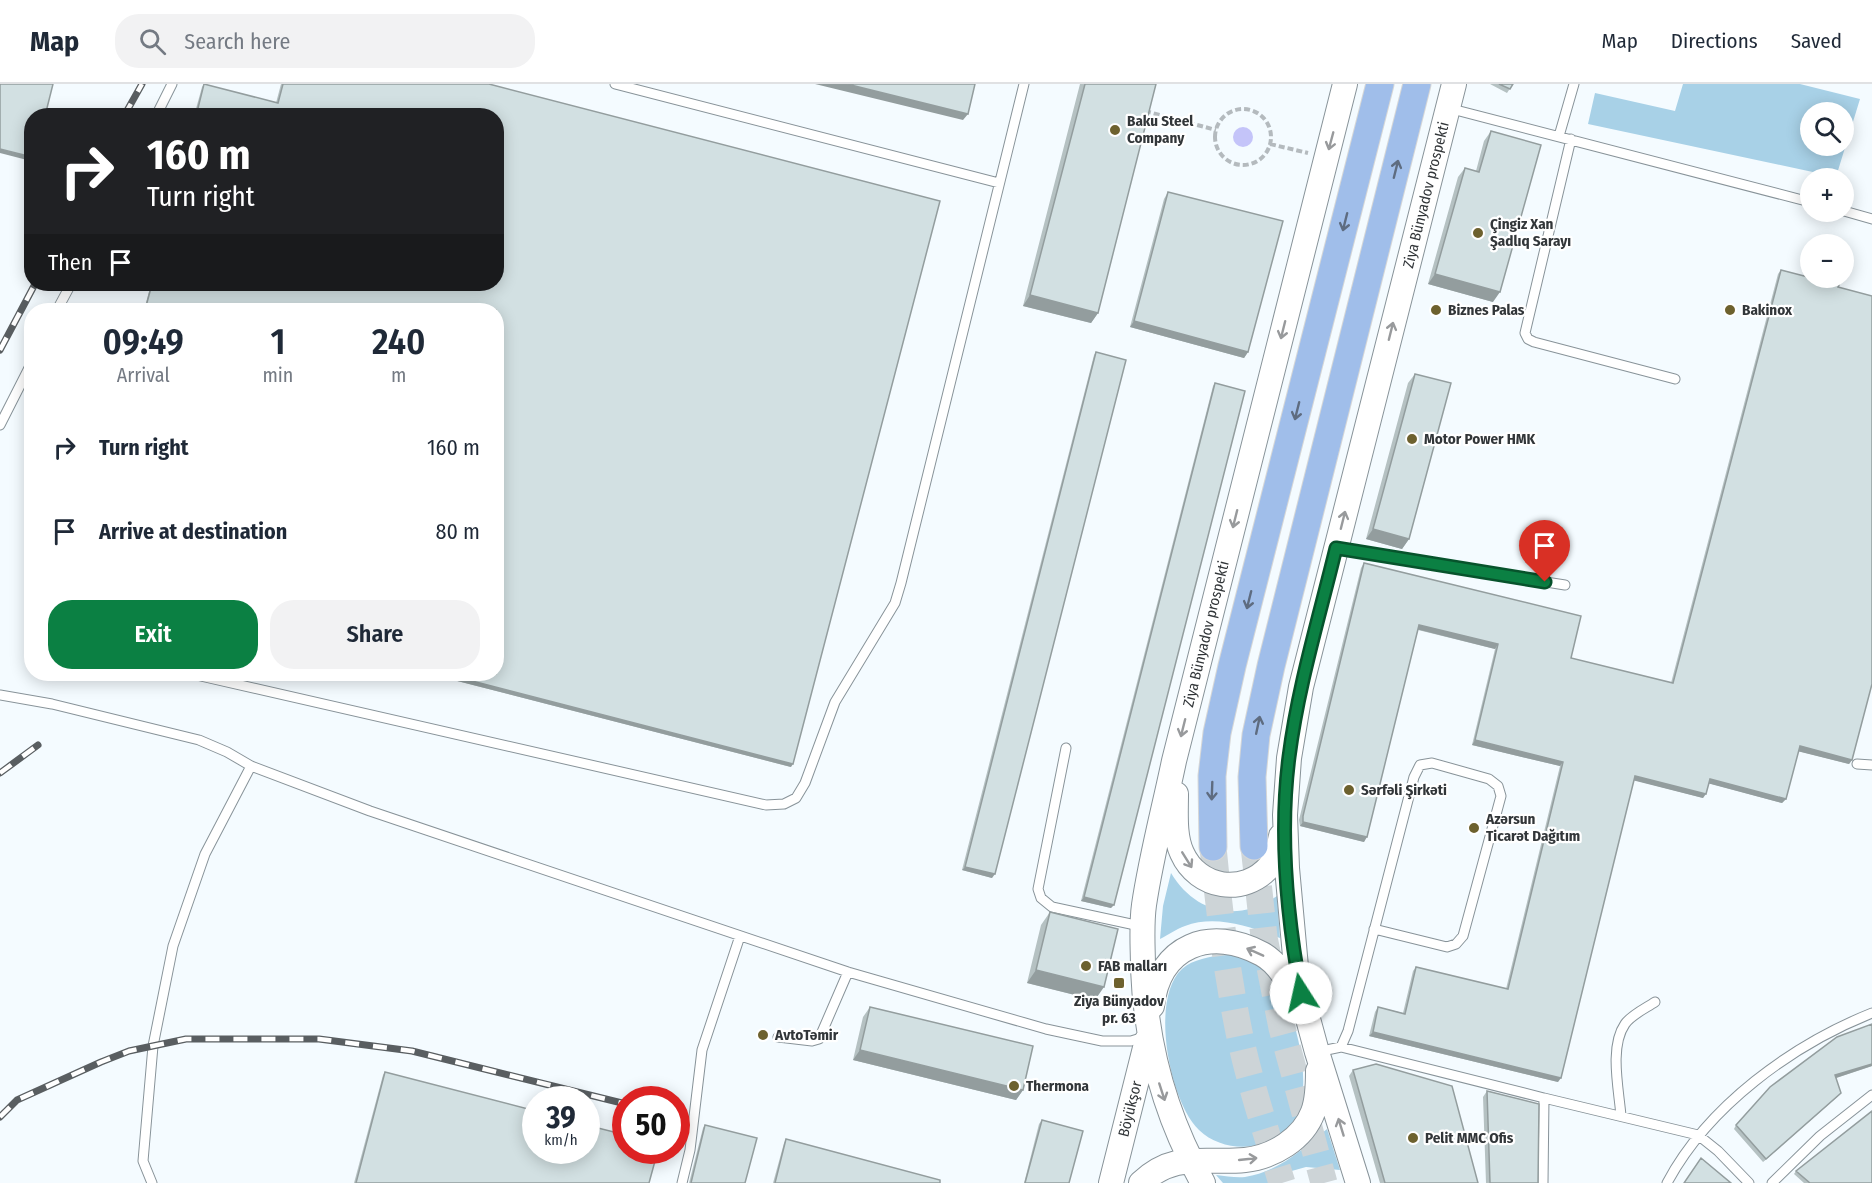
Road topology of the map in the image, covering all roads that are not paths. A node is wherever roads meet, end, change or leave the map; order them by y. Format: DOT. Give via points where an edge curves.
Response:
graph roads {
  1 [pos="172,84"];
  2 [pos="615,84"];
  3 [pos="1024,84"];
  4 [pos="1345,84"];
  5 [pos="1380,84"];
  6 [pos="1417,84"];
  7 [pos="1454,84"];
  8 [pos="1574,84"];
  9 [pos="160,108"];
  10 [pos="1448,108"];
  11 [pos="1559,136"];
  12 [pos="1571,139"];
  13 [pos="999,183"];
  14 [pos="1800,199"];
  15 [pos="1854,214"];
  16 [pos="1872,219"];
  17 [pos="24,378"];
  18 [pos="1675,379"];
  19 [pos="0,424"];
  20 [pos="1336,548"];
  21 [pos="1565,585"];
  22 [pos="223,681"];
  23 [pos="0,695"];
  24 [pos="1066,748"];
  25 [pos="1174,761"];
  26 [pos="1857,764"];
  27 [pos="1872,765"];
  28 [pos="251,766"];
  29 [pos="1285,815"];
  30 [pos="1254,846"];
  31 [pos="1213,847"];
  32 [pos="1142,926"];
  33 [pos="1374,929"];
  34 [pos="740,936"];
  35 [pos="848,972"];
  36 [pos="1655,1002"];
  37 [pos="1872,1013"];
  38 [pos="1149,1035"];
  39 [pos="778,1037"];
  40 [pos="1341,1047"];
  41 [pos="1317,1052"];
  42 [pos="1872,1095"];
  43 [pos="1544,1098"];
  44 [pos="1621,1116"];
  45 [pos="1698,1136"];
  46 [pos="1190,1160"];
  47 [pos="152,1183"];
  48 [pos="682,1183"];
  49 [pos="1111,1183"];
  50 [pos="1141,1183"];
  51 [pos="1203,1183"];
  52 [pos="1358,1183"];
  53 [pos="1543,1183"];
  54 [pos="1667,1183"];
  55 [pos="1749,1183"];
  56 [pos="1772,1183"];
  1 -- 9 [label="lane"];
  2 -- 13 [label="lane"];
  3 -- 13 [label="lane"];
  4 -- 25 [label="main road, Ziya Bünyadov prospekti, one-way"];
  5 -- 31 [label="main road, one-way" via="1217,732 1212,776"];
  30 -- 6 [label="main road, one-way" via="1252,777 1258,723"];
  7 -- 10 [label="main road, Ziya Bünyadov prospekti"];
  8 -- 11 [label="lane"];
  10 -- 11 [label="lane"];
  20 -- 10 [label="main road, Ziya Bünyadov prospekti, one-way"];
  11 -- 12 [label="lane"];
  12 -- 14 [label="lane"];
  12 -- 18 [label="lane" via="1526,333 1528,339"];
  13 -- 22 [label="lane" via="902,583 895,603 835,702 796,798 784,804 766,805"];
  15 -- 16 [label="lane"];
  17 -- 19 [label="lane"];
  20 -- 21 [label="lane"];
  20 -- 29 [label="main road, Ziya Bünyadov prospekti" via="1300,687"];
  23 -- 28 [label="lane" via="200,740"];
  24 -- 32 [label="lane" via="1038,889 1041,898 1052,907"];
  25 -- 29 [label="main road, one-way" via="1177,838 1190,866 1208,881 1237,884 1262,873 1272,864 1279,848"];
  25 -- 32 [label="main road, Ziya Bünyadov prospekti"];
  26 -- 27 [label="lane"];
  28 -- 34 [label="lane"];
  28 -- 47 [label="lane" via="205,854 173,946 153,1046 143,1161"];
  29 -- 41 [label="main road, Ziya Bünyadov prospekti" via="1296,967"];
  32 -- 38 [label="main road, Ziya Bünyadov prospekti"];
  33 -- 33 [label="lane" via="1420,765 1432,763 1489,779 1501,796 1463,936 1447,947"];
  33 -- 40 [label="lane"];
  34 -- 35 [label="lane"];
  34 -- 48 [label="lane" via="702,1050 690,1150"];
  35 -- 38 [label="lane" via="1046,1029 1102,1041 1131,1041"];
  35 -- 39 [label="lane" via="819,1040"];
  36 -- 44 [label="lane" via="1626,1023 1620,1035 1616,1054"];
  37 -- 45 [label="lane" via="1806,1045 1753,1082"];
  41 -- 38 [label="main road, one-way" via="1295,995 1274,963 1263,954 1215,941 1187,947 1167,964 1158,977"];
  38 -- 46 [label="main road, Ziya Bünyadov prospekti, one-way" via="1166,1105"];
  38 -- 49 [label="main road, Böyükşor"];
  40 -- 41 [label="lane"];
  40 -- 43 [label="lane"];
  46 -- 41 [label="main road, one-way" via="1259,1158 1301,1132 1313,1112"];
  52 -- 41 [label="main road, Ziya Bünyadov prospekti, one-way"];
  42 -- 56 [label="lane" via="1820,1136"];
  43 -- 44 [label="lane"];
  43 -- 53 [label="lane"];
  44 -- 45 [label="lane"];
  45 -- 54 [label="lane"];
  45 -- 55 [label="lane"];
  46 -- 50 [label="main road" via="1159,1168"];
  46 -- 51 [label="main road, Ziya Bünyadov prospekti"];
}
